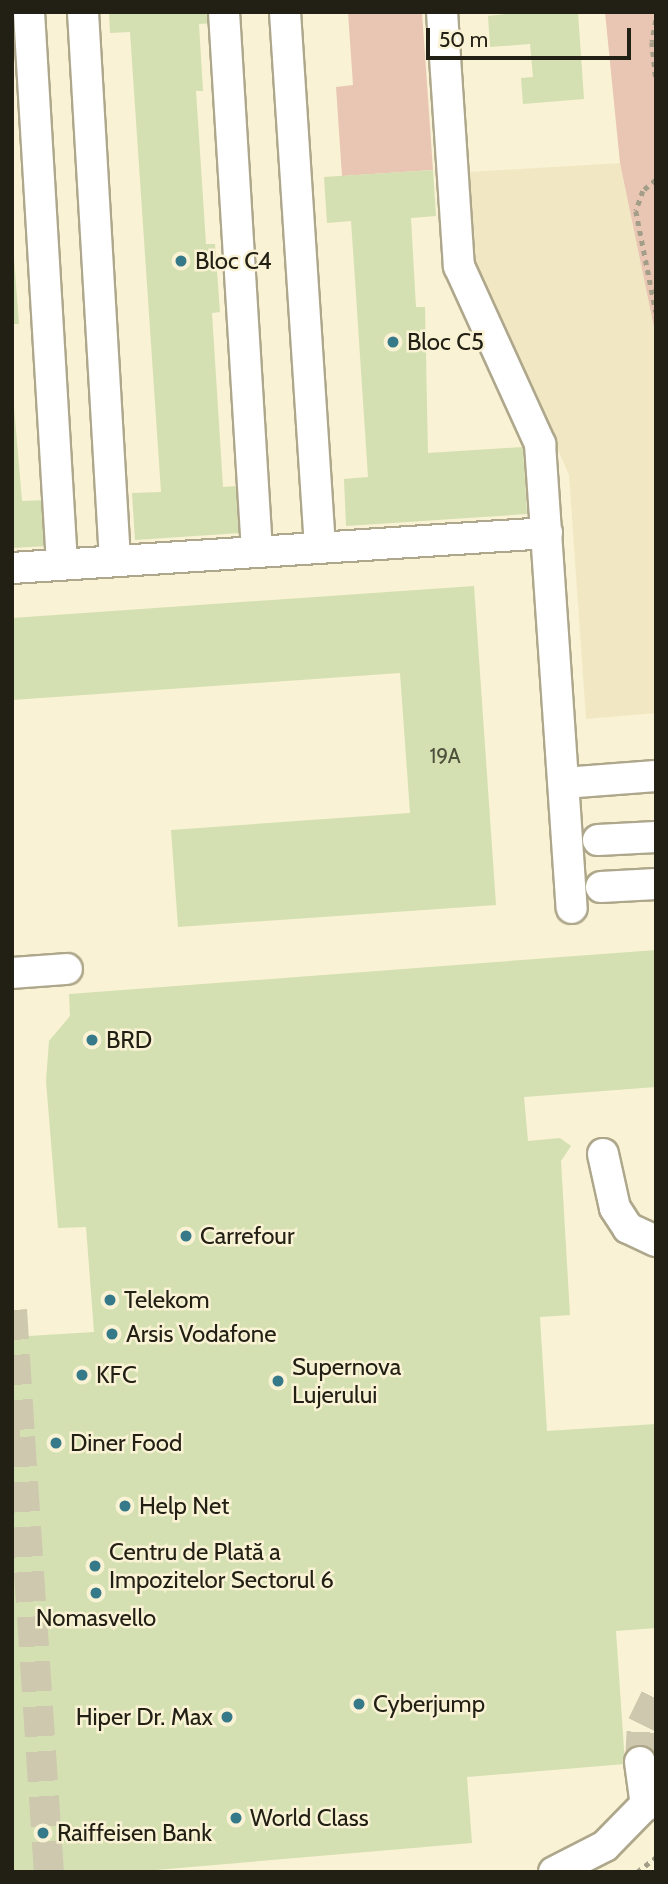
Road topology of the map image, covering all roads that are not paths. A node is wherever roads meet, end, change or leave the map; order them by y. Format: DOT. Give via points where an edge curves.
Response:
graph roads {
  1 [pos="29,12"];
  2 [pos="83,12"];
  3 [pos="224,12"];
  4 [pos="285,12"];
  5 [pos="442,12"];
  6 [pos="547,533"];
  7 [pos="320,548"];
  8 [pos="257,552"];
  9 [pos="116,561"];
  10 [pos="62,564"];
  11 [pos="12,568"];
  12 [pos="656,776"];
  13 [pos="564,783"];
  14 [pos="656,837"];
  15 [pos="598,840"];
  16 [pos="656,884"];
  17 [pos="601,887"];
  18 [pos="572,908"];
  19 [pos="67,969"];
  20 [pos="12,973"];
  21 [pos="603,1154"];
  22 [pos="656,1241"];
  23 [pos="640,1762"];
  24 [pos="651,1800"];
  25 [pos="554,1872"];
  1 -- 10 [label="street"];
  2 -- 9 [label="street"];
  3 -- 8 [label="street"];
  4 -- 7 [label="street"];
  5 -- 6 [label="street" via="459,266 540,444"];
  6 -- 7 [label="street"];
  6 -- 13 [label="street"];
  7 -- 8 [label="street"];
  8 -- 9 [label="street"];
  9 -- 10 [label="street"];
  10 -- 11 [label="street"];
  12 -- 13 [label="street"];
  13 -- 18 [label="street"];
  14 -- 15 [label="street"];
  16 -- 17 [label="street"];
  19 -- 20 [label="street"];
  21 -- 22 [label="street" via="615,1208 628,1228"];
  23 -- 24 [label="street"];
  24 -- 25 [label="street" via="605,1846"];
}
